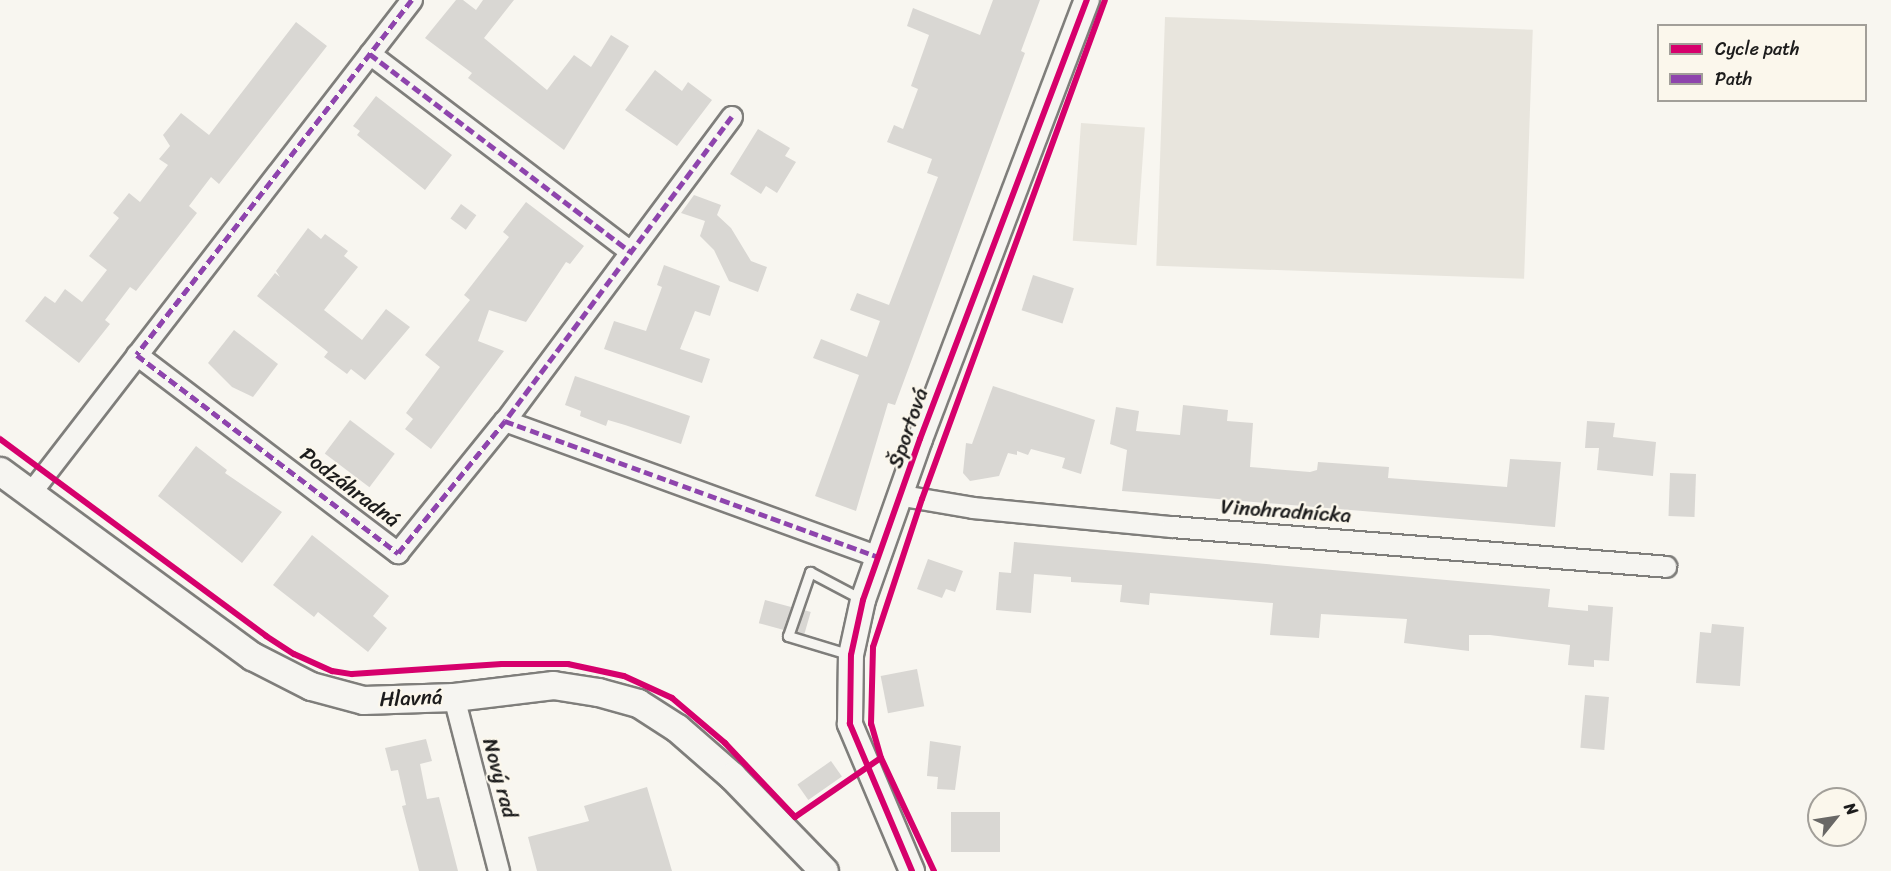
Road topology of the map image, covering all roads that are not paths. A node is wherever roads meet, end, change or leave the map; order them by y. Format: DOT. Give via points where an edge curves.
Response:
graph roads {
  1 [pos="412,0"];
  2 [pos="1087,0"];
  3 [pos="370,54"];
  4 [pos="732,117"];
  5 [pos="630,251"];
  6 [pos="136,355"];
  7 [pos="505,421"];
  8 [pos="0,471"];
  9 [pos="31,493"];
  10 [pos="903,496"];
  11 [pos="878,557"];
  12 [pos="1666,567"];
  13 [pos="863,600"];
  14 [pos="850,655"];
  15 [pos="454,697"];
  16 [pos="500,871"];
  17 [pos="824,871"];
  18 [pos="912,871"];
  1 -- 3 [label="street"];
  2 -- 10 [label="street, Športová" via="924,428"];
  3 -- 5 [label="street"];
  3 -- 6 [label="street"];
  4 -- 5 [label="street, Podzáhradná"];
  5 -- 7 [label="street, Podzáhradná"];
  6 -- 7 [label="street, Podzáhradná" via="398,553"];
  6 -- 9 [label="street"];
  7 -- 11 [label="street"];
  8 -- 9 [label="main road, Hlavná"];
  9 -- 15 [label="main road, Hlavná" via="200,620 283,673 311,686 363,700"];
  10 -- 11 [label="street, Športová"];
  10 -- 12 [label="street, Vinohradnícka" via="973,508 1172,527 1523,552"];
  11 -- 13 [label="street, Športová"];
  13 -- 14 [label="street, Športová"];
  13 -- 14 [label="lane" via="810,572 788,636"];
  14 -- 18 [label="street, Športová" via="850,724"];
  15 -- 16 [label="street, Nový rad"];
  15 -- 17 [label="main road, Hlavná" via="553,686 598,692 638,704 677,728 732,776"];
}
